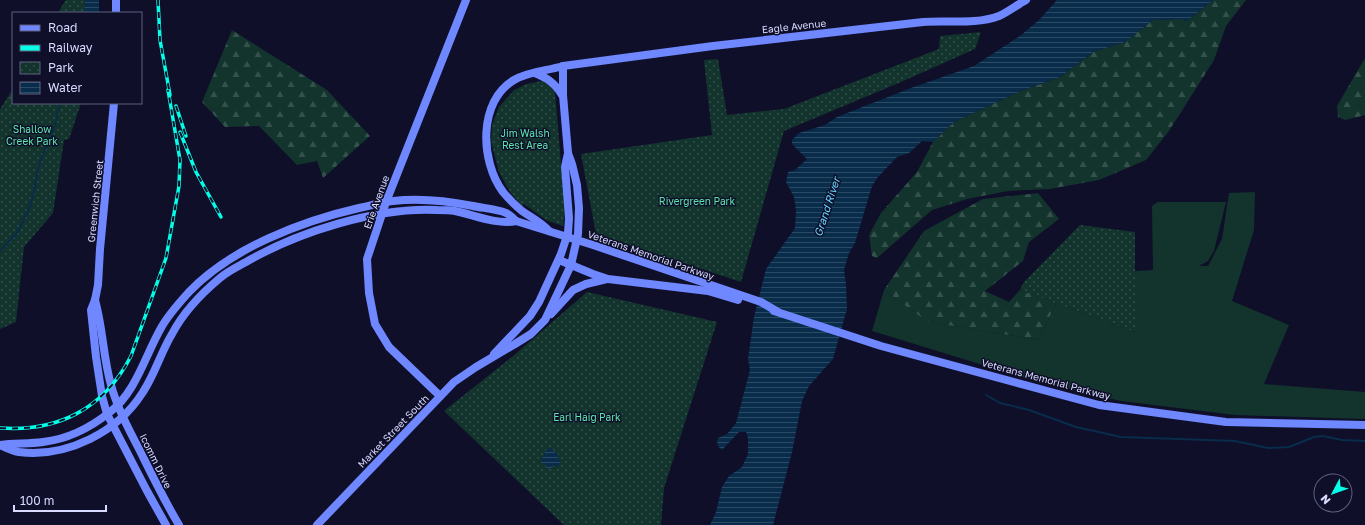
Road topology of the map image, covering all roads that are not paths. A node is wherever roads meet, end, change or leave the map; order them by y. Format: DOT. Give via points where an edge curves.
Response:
graph roads {
  1 [pos="116,0"];
  2 [pos="466,0"];
  3 [pos="1024,1"];
  4 [pos="116,12"];
  5 [pos="563,66"];
  6 [pos="533,72"];
  7 [pos="563,95"];
  8 [pos="114,104"];
  9 [pos="568,153"];
  10 [pos="386,202"];
  11 [pos="382,214"];
  12 [pos="516,221"];
  13 [pos="549,232"];
  14 [pos="559,260"];
  15 [pos="571,265"];
  16 [pos="608,279"];
  17 [pos="709,288"];
  18 [pos="95,300"];
  19 [pos="545,320"];
  20 [pos="489,359"];
  21 [pos="440,396"];
  22 [pos="118,404"];
  23 [pos="108,414"];
  24 [pos="122,416"];
  25 [pos="112,425"];
  26 [pos="1365,425"];
  27 [pos="0,445"];
  28 [pos="166,525"];
  29 [pos="179,525"];
  30 [pos="317,525"];
  1 -- 4 [label="main road"];
  2 -- 10 [label="main road, Erie Avenue"];
  3 -- 5 [label="main road, Eagle Avenue" via="1000,16 979,21 923,22"];
  5 -- 6 [label="main road, Eagle Avenue"];
  5 -- 7 [label="main road"];
  6 -- 7 [label="main road" via="549,78"];
  6 -- 13 [label="main road, Eagle Avenue" via="514,80 494,101 485,131 487,154 492,174 503,192 521,210 542,223"];
  7 -- 9 [label="main road"];
  8 -- 18 [label="main road, Greenwich Street"];
  9 -- 14 [label="main road, Market Street South" via="566,168 570,218"];
  9 -- 15 [label="main road, Market Street South" via="577,185 579,208 578,234"];
  10 -- 11 [label="main road, Erie Avenue"];
  10 -- 12 [label="main road, Veterans Memorial Parkway" via="414,200 457,203 506,213"];
  10 -- 22 [label="main road, Veterans Memorial Parkway" via="311,221 248,249 204,277 171,312 139,372"];
  11 -- 12 [label="main road, Veterans Memorial Parkway" via="454,211 505,223"];
  11 -- 21 [label="main road, Erie Avenue" via="367,259 369,293 376,324 389,347"];
  11 -- 24 [label="main road, Veterans Memorial Parkway" via="313,231 261,254 221,277 179,322 143,392"];
  12 -- 13 [label="main road, Veterans Memorial Parkway"];
  13 -- 17 [label="main road, Veterans Memorial Parkway" via="593,245"];
  14 -- 15 [label="main road"];
  14 -- 20 [label="main road, Market Street South" via="530,316"];
  15 -- 16 [label="main road"];
  15 -- 19 [label="main road, Market Street South"];
  16 -- 17 [label="main road"];
  16 -- 19 [label="main road" via="572,290"];
  17 -- 26 [label="main road, Veterans Memorial Parkway" via="761,302 778,312 881,346 1099,405 1226,422"];
  18 -- 22 [label="main road, Greenwich Street" via="100,315 106,364"];
  18 -- 23 [label="main road, Greenwich Street" via="92,310 93,330 102,396"];
  19 -- 20 [label="main road, Market Street South" via="531,334"];
  20 -- 21 [label="main road, Market Street South" via="460,376"];
  21 -- 30 [label="main road, Market Street South"];
  22 -- 23 [label="main road, Veterans Memorial Parkway"];
  22 -- 24 [label="main road, Icomm Drive"];
  23 -- 25 [label="main road, Icomm Drive"];
  23 -- 27 [label="main road, Veterans Memorial Parkway" via="77,434 44,442"];
  24 -- 25 [label="main road, Veterans Memorial Parkway"];
  24 -- 29 [label="main road, Icomm Drive" via="161,495"];
  25 -- 27 [label="main road, Veterans Memorial Parkway" via="81,444 58,450 18,452"];
  25 -- 28 [label="main road, Icomm Drive"];
}
